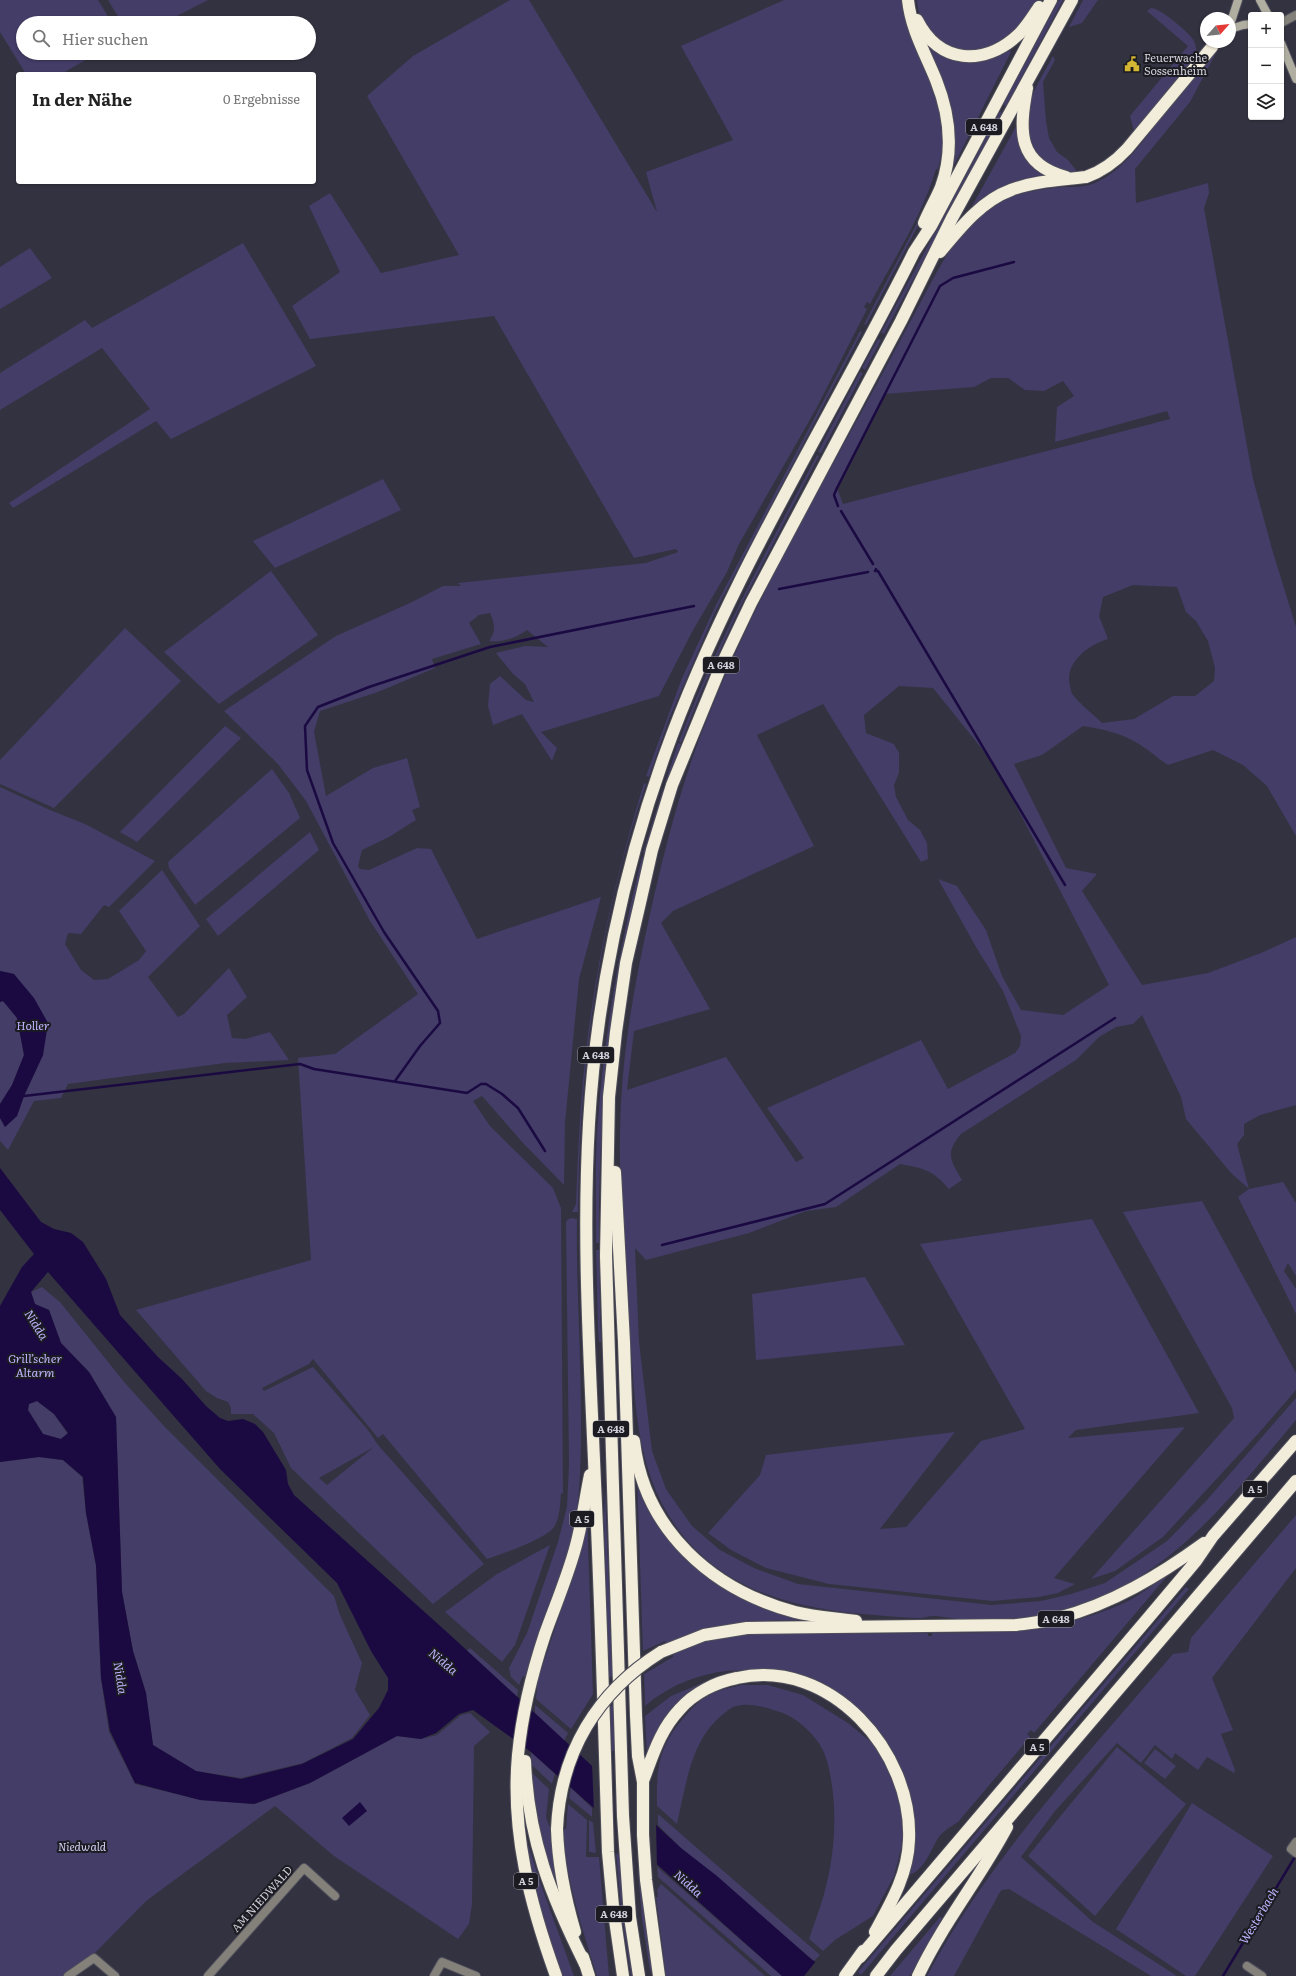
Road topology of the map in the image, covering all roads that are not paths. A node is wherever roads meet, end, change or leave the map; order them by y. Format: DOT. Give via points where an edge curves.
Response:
graph roads {
  1 [pos="908,0"];
  2 [pos="913,0"];
  3 [pos="1045,0"];
  4 [pos="1051,0"];
  5 [pos="1072,0"];
  6 [pos="1238,0"];
  7 [pos="1260,0"];
  8 [pos="1234,12"];
  9 [pos="1266,12"];
  10 [pos="1296,15"];
  11 [pos="1284,21"];
  12 [pos="1248,24"];
  13 [pos="1236,27"];
  14 [pos="1211,48"];
  15 [pos="1283,48"];
  16 [pos="1028,78"];
  17 [pos="1296,79"];
  18 [pos="1071,178"];
  19 [pos="914,252"];
  20 [pos="928,267"];
  21 [pos="609,1097"];
  22 [pos="624,1342"];
  23 [pos="1296,1441"];
  24 [pos="594,1454"];
  25 [pos="1296,1480"];
  26 [pos="1213,1536"];
  27 [pos="878,1626"];
  28 [pos="643,1782"];
  29 [pos="521,1783"];
  30 [pos="1015,1811"];
  31 [pos="335,1896"];
  32 [pos="860,1957"];
  33 [pos="585,1964"];
  34 [pos="1247,1966"];
  35 [pos="848,1972"];
  36 [pos="68,1976"];
  37 [pos="115,1976"];
  38 [pos="208,1976"];
  39 [pos="434,1976"];
  40 [pos="476,1976"];
  41 [pos="556,1976"];
  42 [pos="589,1976"];
  43 [pos="623,1976"];
  44 [pos="639,1976"];
  45 [pos="659,1976"];
  46 [pos="876,1976"];
  47 [pos="918,1976"];
  48 [pos="1262,1976"];
  1 -- 19 [label="highway" via="912,24 943,100 949,130 947,167"];
  2 -- 3 [label="highway" via="924,33 943,50 967,57 981,56 1008,43 1019,34"];
  4 -- 19 [label="highway, A 648" via="931,226"];
  5 -- 16 [label="highway, A 648"];
  6 -- 8 [label="main road"];
  7 -- 9 [label="main road"];
  10 -- 11 [label="street"];
  12 -- 13 [label="main road"];
  14 -- 18 [label="highway" via="1116,160 1096,174"];
  15 -- 17 [label="main road"];
  16 -- 18 [label="highway" via="1022,115 1025,144 1031,156 1043,168"];
  16 -- 20 [label="highway, A 648"];
  18 -- 20 [label="highway" via="1025,186 997,196 968,219"];
  19 -- 24 [label="highway, A 648" via="734,592 700,663 664,756 631,862 603,1004 589,1121 587,1267"];
  20 -- 21 [label="highway, A 648" via="751,603 720,666 672,785 652,850 626,963"];
  21 -- 22 [label="highway, A 648"];
  21 -- 44 [label="highway, A 648" via="606,1256 621,1762 625,1861"];
  22 -- 27 [label="highway, A 648" via="639,1468 661,1519 674,1538 711,1573 741,1592 795,1612"];
  22 -- 28 [label="highway, A 648" via="636,1715 638,1756"];
  23 -- 26 [label="highway, A 5"];
  24 -- 29 [label="highway, A 5" via="576,1548 529,1691 523,1726"];
  24 -- 43 [label="highway, A 648" via="608,1852"];
  25 -- 30 [label="highway, A 5"];
  26 -- 27 [label="highway, A 648" via="1120,1596 1057,1619 1016,1625"];
  26 -- 32 [label="highway, A 5" via="1154,1612"];
  27 -- 33 [label="highway, bridge" via="740,1629 704,1635 661,1652 637,1668 608,1695 576,1744 562,1788 557,1829 567,1906"];
  28 -- 32 [label="highway, A 5" via="655,1747 671,1719 694,1696 726,1680 762,1675 781,1676 818,1689 848,1708 873,1732 892,1763 906,1800 909,1828 902,1878"];
  28 -- 45 [label="highway, A 648" via="646,1880"];
  29 -- 33 [label="highway, A 5" via="548,1884"];
  29 -- 41 [label="highway, A 5" via="520,1845 526,1880"];
  30 -- 46 [label="highway, A 5"];
  30 -- 47 [label="highway" via="991,1857 936,1939"];
  31 -- 38 [label="street, AM NIEDWALD" via="304,1868"];
  32 -- 35 [label="highway, A 5"];
  33 -- 42 [label="highway"];
  34 -- 48 [label="street"];
  36 -- 37 [label="street" via="94,1958"];
  39 -- 40 [label="street" via="442,1962"];
}
